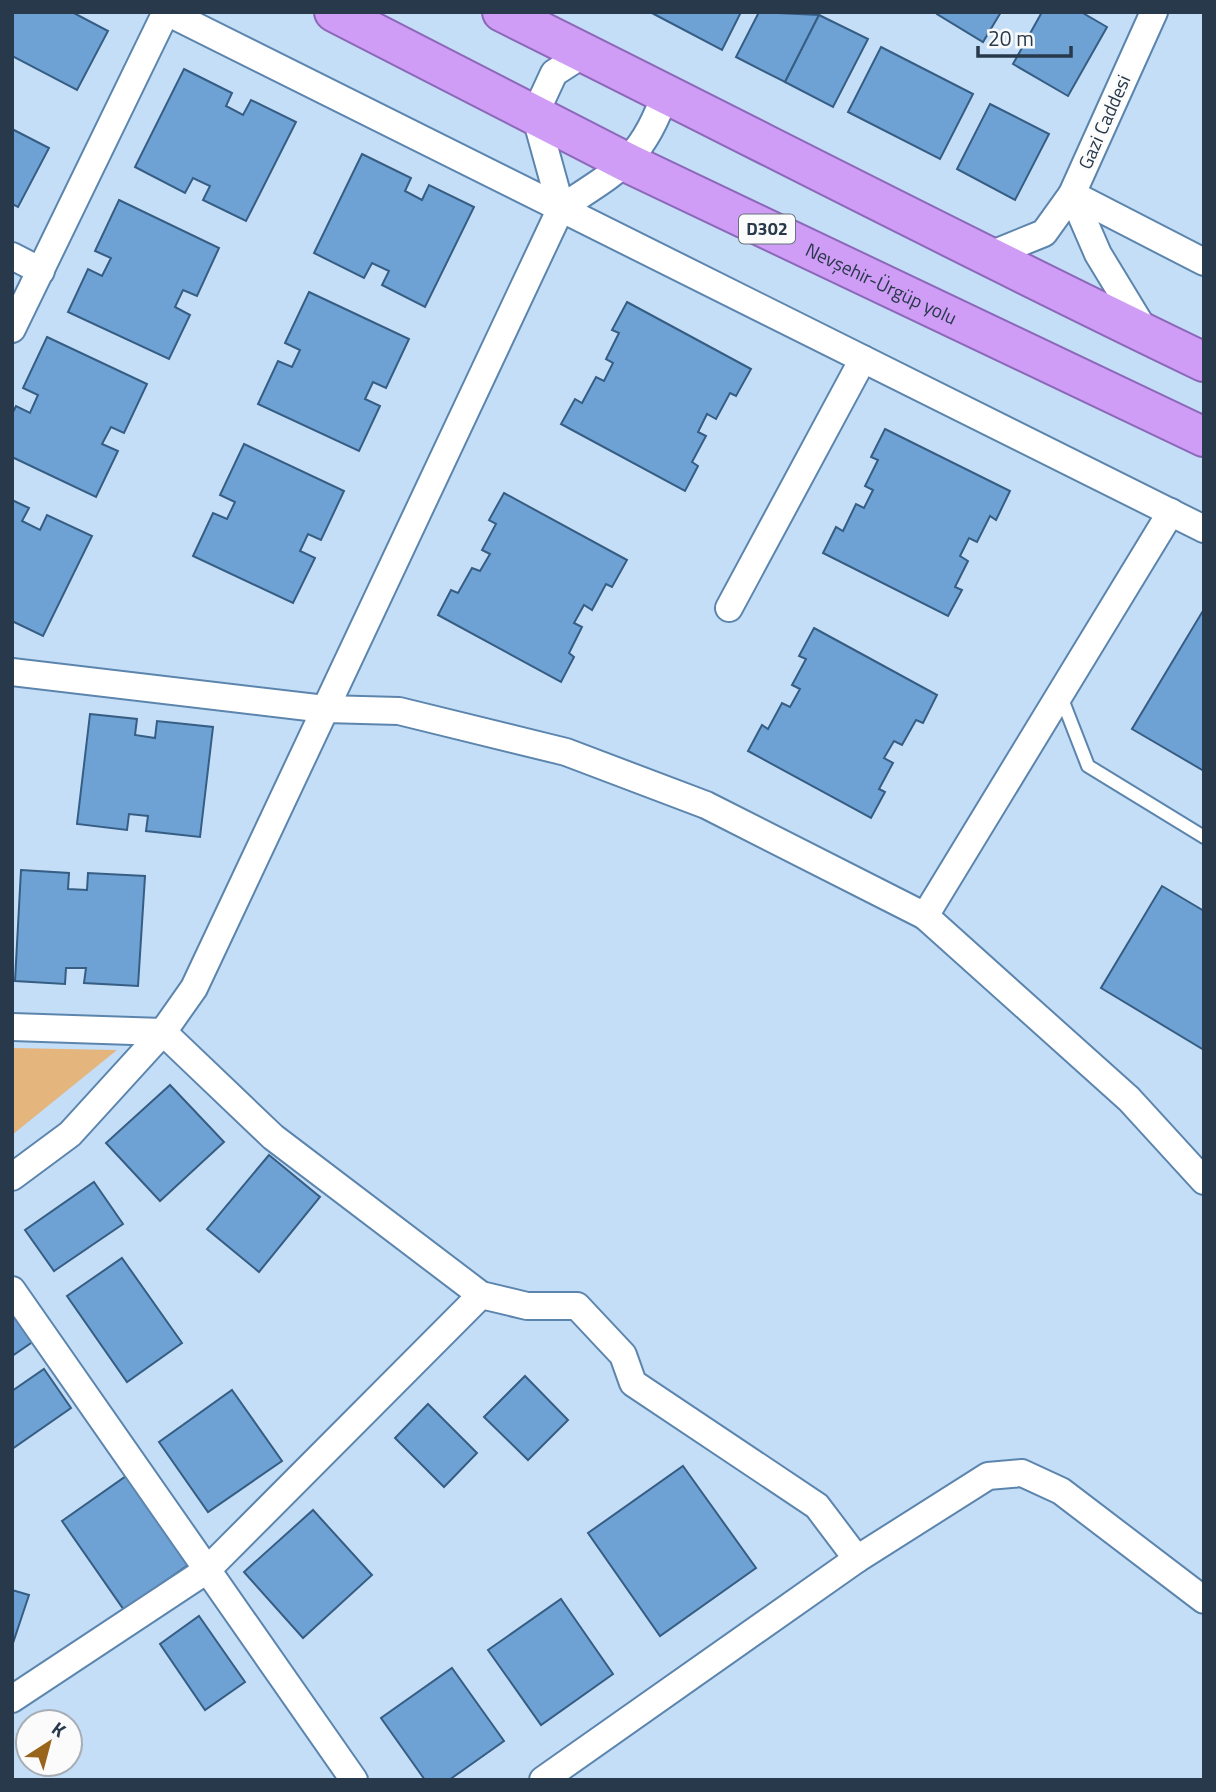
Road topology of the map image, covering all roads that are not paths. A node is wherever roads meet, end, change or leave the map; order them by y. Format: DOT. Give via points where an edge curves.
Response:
graph roads {
  1 [pos="166,12"];
  2 [pos="334,12"];
  3 [pos="502,12"];
  4 [pos="1144,16"];
  5 [pos="585,53"];
  6 [pos="666,92"];
  7 [pos="535,114"];
  8 [pos="628,163"];
  9 [pos="1072,194"];
  10 [pos="561,208"];
  11 [pos="12,256"];
  12 [pos="985,257"];
  13 [pos="1204,262"];
  14 [pos="41,271"];
  15 [pos="12,329"];
  16 [pos="1147,335"];
  17 [pos="863,359"];
  18 [pos="1204,362"];
  19 [pos="1204,437"];
  20 [pos="1171,512"];
  21 [pos="1204,529"];
  22 [pos="729,608"];
  23 [pos="12,672"];
  24 [pos="1060,694"];
  25 [pos="325,709"];
  26 [pos="1204,837"];
  27 [pos="925,916"];
  28 [pos="12,1027"];
  29 [pos="163,1032"];
  30 [pos="12,1177"];
  31 [pos="1204,1181"];
  32 [pos="12,1290"];
  33 [pos="481,1295"];
  34 [pos="857,1559"];
  35 [pos="207,1570"];
  36 [pos="1204,1600"];
  37 [pos="12,1699"];
  38 [pos="354,1780"];
  39 [pos="543,1780"];
  1 -- 10 [label="street"];
  1 -- 14 [label="street"];
  2 -- 7 [label="highway, Nevşehir-Ürgüp yolu / D302"];
  3 -- 5 [label="highway"];
  4 -- 9 [label="street, Gazi Caddesi"];
  5 -- 6 [label="highway"];
  5 -- 7 [label="street" via="554,74"];
  6 -- 8 [label="street" via="654,124"];
  6 -- 12 [label="highway"];
  7 -- 8 [label="highway, Nevşehir-Ürgüp yolu / D302"];
  7 -- 10 [label="street"];
  8 -- 10 [label="street"];
  8 -- 19 [label="highway, Nevşehir-Ürgüp yolu / D302"];
  9 -- 12 [label="street, Gazi Caddesi" via="1044,233"];
  9 -- 13 [label="street"];
  9 -- 16 [label="street, Gazi Caddesi" via="1098,254"];
  10 -- 17 [label="street"];
  10 -- 25 [label="street"];
  11 -- 14 [label="street"];
  12 -- 16 [label="highway"];
  14 -- 15 [label="street"];
  16 -- 18 [label="highway"];
  17 -- 20 [label="street"];
  17 -- 22 [label="street"];
  20 -- 21 [label="street"];
  20 -- 24 [label="street"];
  23 -- 25 [label="street"];
  24 -- 26 [label="lane" via="1088,766"];
  24 -- 27 [label="street"];
  25 -- 27 [label="street" via="399,711 566,752 706,805"];
  25 -- 29 [label="street" via="194,988"];
  27 -- 31 [label="street" via="1129,1099"];
  28 -- 29 [label="street"];
  29 -- 30 [label="street" via="69,1134"];
  29 -- 33 [label="street" via="273,1137"];
  32 -- 35 [label="street"];
  33 -- 34 [label="street" via="527,1306 577,1306 623,1355 633,1383 817,1506"];
  33 -- 35 [label="street"];
  34 -- 36 [label="street" via="988,1476 1022,1473 1061,1491"];
  34 -- 39 [label="street"];
  35 -- 37 [label="street"];
  35 -- 38 [label="street"];
}
